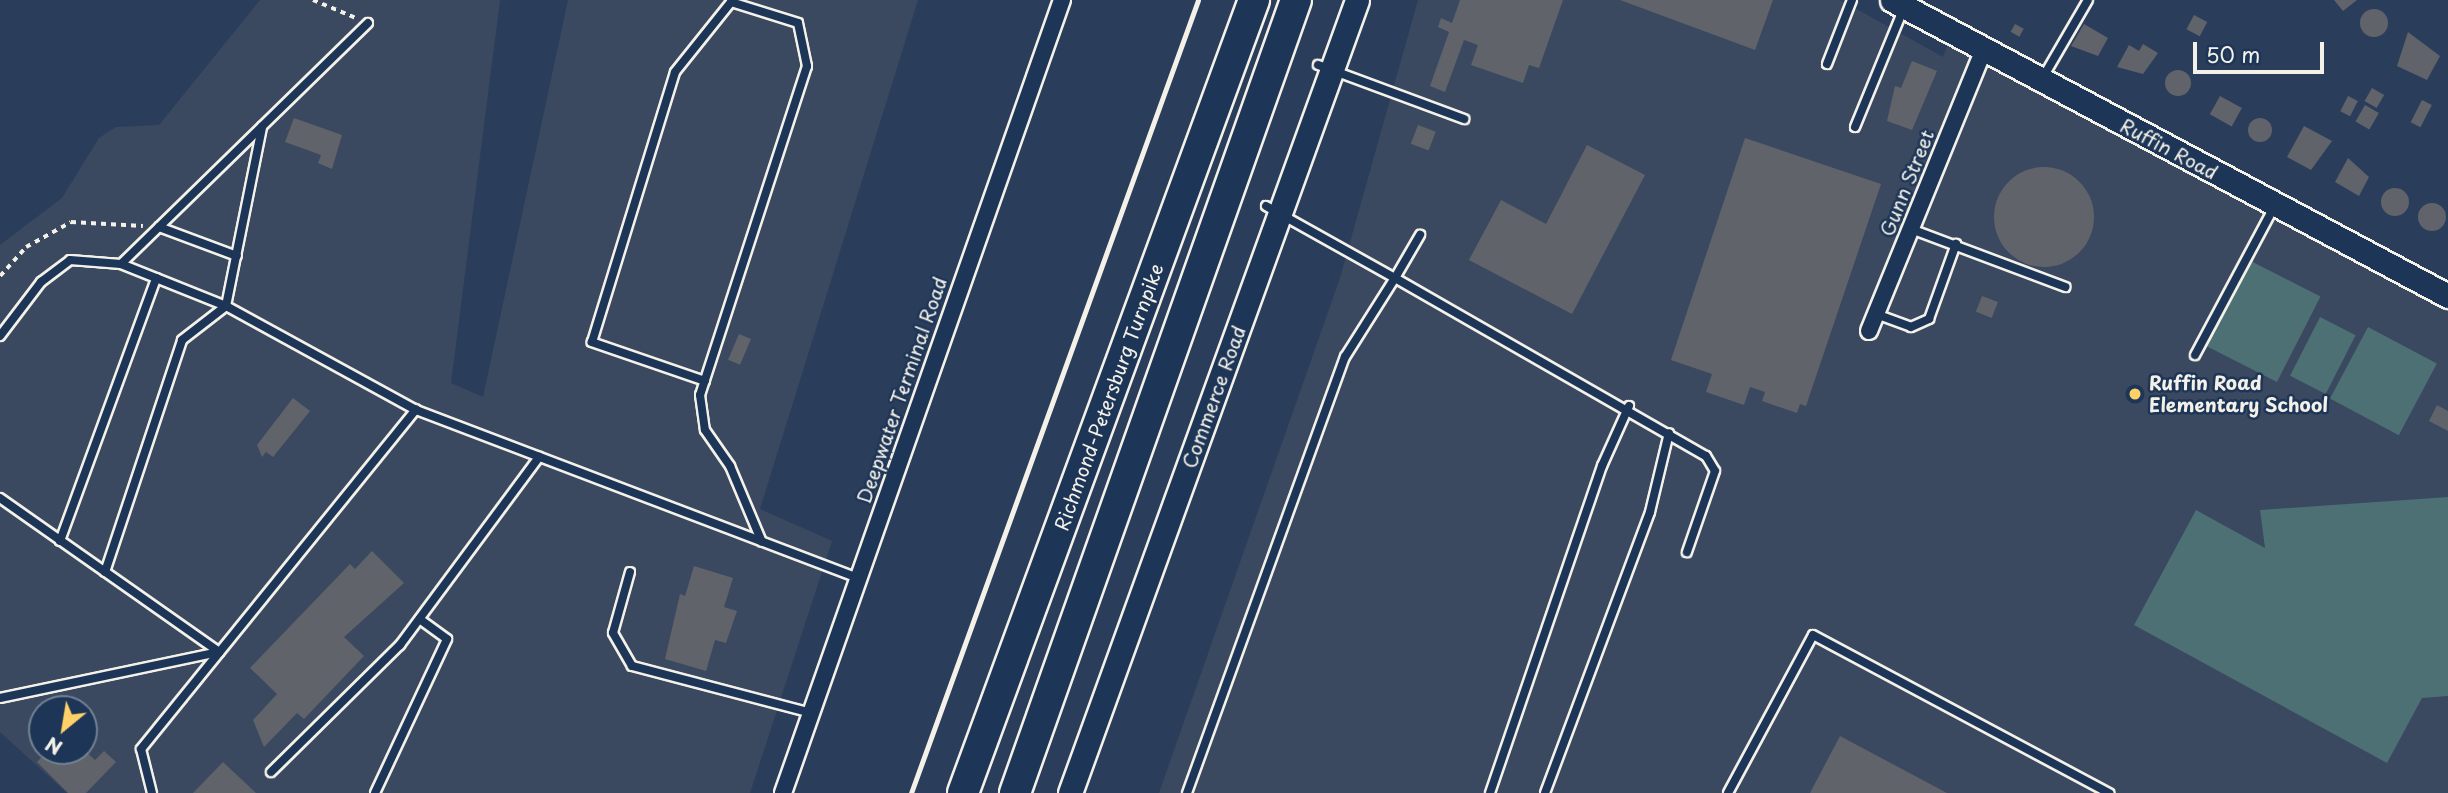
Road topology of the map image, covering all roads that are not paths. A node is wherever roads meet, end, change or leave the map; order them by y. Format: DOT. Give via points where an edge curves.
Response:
graph roads {
  1 [pos="1062,0"];
  2 [pos="1254,0"];
  3 [pos="1296,0"];
  4 [pos="1342,0"];
  5 [pos="1357,0"];
  6 [pos="1852,0"];
  7 [pos="2088,0"];
  8 [pos="1908,5"];
  9 [pos="368,23"];
  10 [pos="1983,51"];
  11 [pos="1827,64"];
  12 [pos="1325,68"];
  13 [pos="2040,82"];
  14 [pos="1464,119"];
  15 [pos="261,127"];
  16 [pos="1855,127"];
  17 [pos="2275,205"];
  18 [pos="1273,210"];
  19 [pos="159,227"];
  20 [pos="1911,229"];
  21 [pos="1420,234"];
  22 [pos="1956,244"];
  23 [pos="237,256"];
  24 [pos="121,264"];
  25 [pos="156,278"];
  26 [pos="1395,278"];
  27 [pos="2064,287"];
  28 [pos="2448,296"];
  29 [pos="226,306"];
  30 [pos="1876,314"];
  31 [pos="1869,331"];
  32 [pos="0,336"];
  33 [pos="2195,355"];
  34 [pos="705,380"];
  35 [pos="1629,406"];
  36 [pos="416,410"];
  37 [pos="1669,433"];
  38 [pos="539,457"];
  39 [pos="0,498"];
  40 [pos="60,541"];
  41 [pos="762,542"];
  42 [pos="1687,552"];
  43 [pos="105,572"];
  44 [pos="630,572"];
  45 [pos="859,578"];
  46 [pos="419,619"];
  47 [pos="219,652"];
  48 [pos="0,698"];
  49 [pos="811,713"];
  50 [pos="271,772"];
  51 [pos="152,793"];
  52 [pos="375,793"];
  53 [pos="783,793"];
  54 [pos="963,793"];
  55 [pos="1014,793"];
  56 [pos="1055,793"];
  57 [pos="1070,793"];
  58 [pos="1187,793"];
  59 [pos="1490,793"];
  60 [pos="1545,793"];
  61 [pos="1728,793"];
  62 [pos="2109,793"];
  1 -- 45 [label="street, Deepwater Terminal Road"];
  2 -- 54 [label="highway, Richmond-Petersburg Turnpike"];
  3 -- 55 [label="highway"];
  4 -- 12 [label="main road, Commerce Road"];
  5 -- 12 [label="main road, Commerce Road"];
  6 -- 11 [label="lane"];
  7 -- 13 [label="lane"];
  8 -- 10 [label="main road, Ruffin Road"];
  8 -- 16 [label="lane"];
  9 -- 15 [label="lane"];
  10 -- 13 [label="main road, Ruffin Road"];
  10 -- 20 [label="street, Gunn Street"];
  12 -- 14 [label="lane"];
  12 -- 18 [label="main road, Commerce Road"];
  13 -- 17 [label="main road, Ruffin Road"];
  15 -- 19 [label="lane"];
  15 -- 23 [label="lane"];
  17 -- 28 [label="main road, Ruffin Road"];
  17 -- 33 [label="lane"];
  18 -- 26 [label="lane"];
  18 -- 56 [label="main road, Commerce Road"];
  18 -- 57 [label="main road, Commerce Road"];
  19 -- 23 [label="lane"];
  19 -- 24 [label="lane"];
  20 -- 22 [label="lane"];
  20 -- 30 [label="street, Gunn Street"];
  21 -- 26 [label="lane"];
  22 -- 27 [label="lane"];
  22 -- 30 [label="lane" via="1929,319 1911,327"];
  23 -- 29 [label="lane"];
  24 -- 25 [label="lane"];
  24 -- 32 [label="lane" via="70,260 41,282"];
  25 -- 29 [label="lane"];
  25 -- 40 [label="lane"];
  26 -- 35 [label="lane"];
  26 -- 58 [label="lane" via="1345,357"];
  29 -- 36 [label="lane"];
  29 -- 43 [label="lane" via="182,340"];
  30 -- 31 [label="street, Gunn Street"];
  34 -- 34 [label="lane" via="807,66 798,23 731,2 675,72 592,342"];
  34 -- 41 [label="lane" via="705,430 730,466"];
  35 -- 37 [label="lane"];
  35 -- 59 [label="lane" via="1602,467"];
  36 -- 38 [label="lane"];
  36 -- 47 [label="lane"];
  37 -- 42 [label="lane" via="1706,456 1715,471"];
  37 -- 60 [label="lane" via="1650,512"];
  38 -- 41 [label="lane"];
  38 -- 46 [label="lane"];
  39 -- 40 [label="lane"];
  40 -- 43 [label="lane"];
  41 -- 45 [label="lane"];
  43 -- 47 [label="lane"];
  44 -- 49 [label="lane" via="613,633 632,666"];
  45 -- 49 [label="street, Deepwater Terminal Road"];
  46 -- 50 [label="lane"];
  46 -- 52 [label="lane" via="447,639"];
  47 -- 48 [label="lane"];
  47 -- 51 [label="lane" via="141,749"];
  49 -- 53 [label="street, Deepwater Terminal Road"];
  61 -- 62 [label="lane" via="1813,635"];
}
